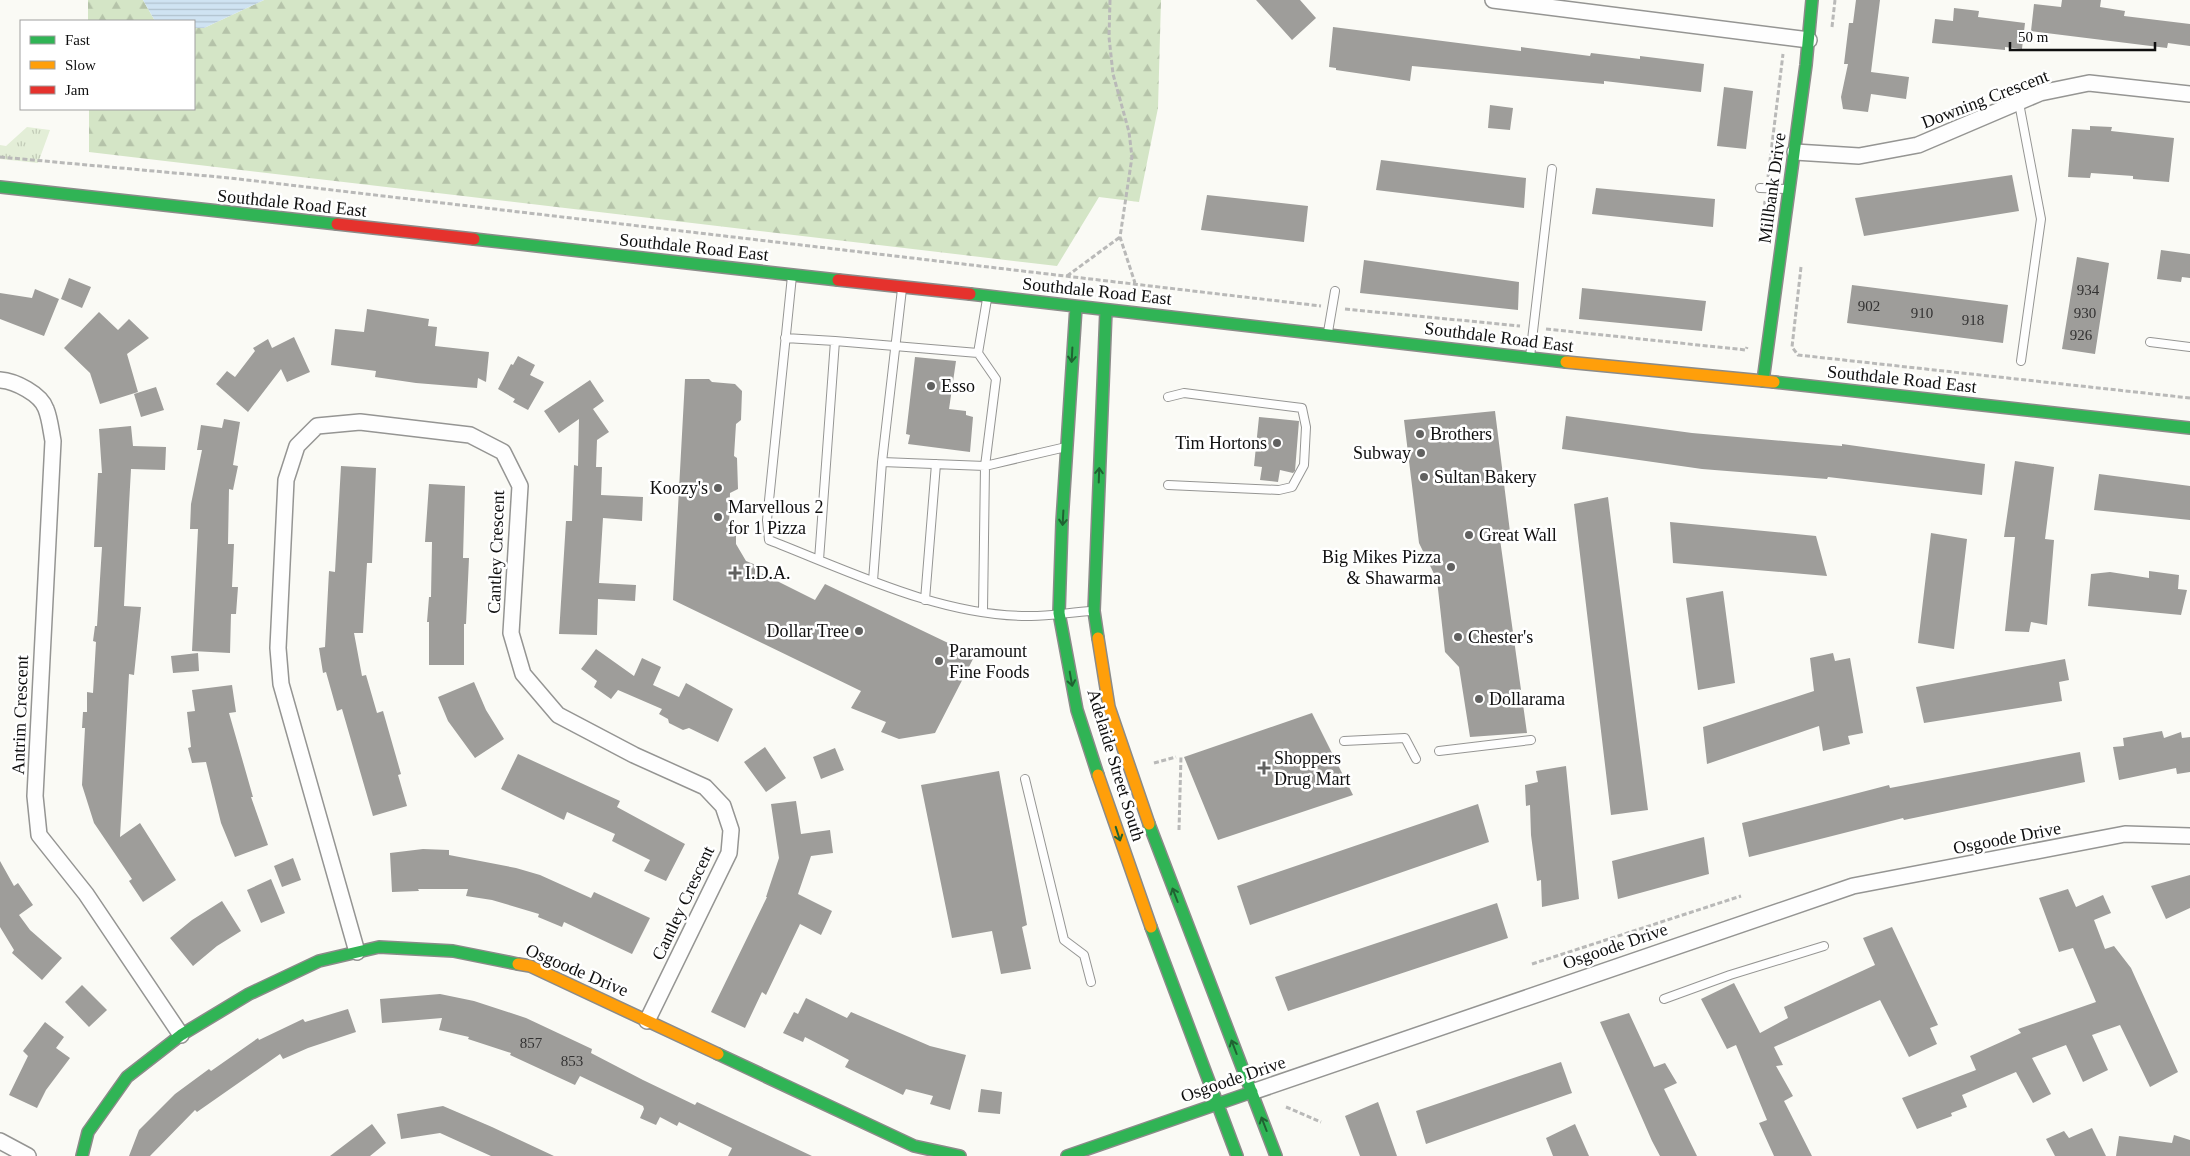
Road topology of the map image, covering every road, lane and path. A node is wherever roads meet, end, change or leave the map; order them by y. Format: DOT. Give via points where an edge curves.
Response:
graph roads {
  1 [pos="1110,0"];
  2 [pos="1494,0"];
  3 [pos="1812,0"];
  4 [pos="1559,4"];
  5 [pos="1809,40"];
  6 [pos="1783,54"];
  7 [pos="2190,94"];
  8 [pos="2019,103"];
  9 [pos="1795,152"];
  10 [pos="0,157"];
  11 [pos="1552,169"];
  12 [pos="0,187"];
  13 [pos="1763,188"];
  14 [pos="1789,189"];
  15 [pos="1120,236"];
  16 [pos="1759,245"];
  17 [pos="1802,260"];
  18 [pos="792,276"];
  19 [pos="1067,276"];
  20 [pos="1134,283"];
  21 [pos="902,288"];
  22 [pos="1335,291"];
  23 [pos="987,297"];
  24 [pos="1076,307"];
  25 [pos="1332,308"];
  26 [pos="1106,310"];
  27 [pos="1533,328"];
  28 [pos="1328,334"];
  29 [pos="785,338"];
  30 [pos="1748,340"];
  31 [pos="835,341"];
  32 [pos="2150,342"];
  33 [pos="896,346"];
  34 [pos="2190,347"];
  35 [pos="978,353"];
  36 [pos="1530,359"];
  37 [pos="2022,361"];
  38 [pos="0,380"];
  39 [pos="1764,381"];
  40 [pos="1168,397"];
  41 [pos="2190,398"];
  42 [pos="2190,428"];
  43 [pos="1067,447"];
  44 [pos="882,462"];
  45 [pos="936,464"];
  46 [pos="985,466"];
  47 [pos="1168,485"];
  48 [pos="819,560"];
  49 [pos="873,581"];
  50 [pos="925,600"];
  51 [pos="983,611"];
  52 [pos="1094,611"];
  53 [pos="1059,613"];
  54 [pos="1531,740"];
  55 [pos="1344,741"];
  56 [pos="1439,751"];
  57 [pos="1181,756"];
  58 [pos="1176,757"];
  59 [pos="1416,759"];
  60 [pos="1154,763"];
  61 [pos="1025,779"];
  62 [pos="1179,830"];
  63 [pos="2190,836"];
  64 [pos="1741,896"];
  65 [pos="1824,946"];
  66 [pos="357,952"];
  67 [pos="1532,964"];
  68 [pos="1091,982"];
  69 [pos="1664,999"];
  70 [pos="647,1021"];
  71 [pos="182,1035"];
  72 [pos="1252,1092"];
  73 [pos="1217,1104"];
  74 [pos="1286,1107"];
  75 [pos="1321,1122"];
  76 [pos="0,1141"];
  77 [pos="28,1156"];
  78 [pos="82,1156"];
  79 [pos="960,1156"];
  80 [pos="1067,1156"];
  81 [pos="1237,1156"];
  82 [pos="1276,1156"];
  1 -- 15 [label="path" via="1113,74 1130,132 1132,157"];
  2 -- 4 [label="street"];
  3 -- 5 [label="street, Millbank Drive"];
  4 -- 5 [label="street"];
  5 -- 9 [label="street, Millbank Drive"];
  6 -- 13 [label="path"];
  7 -- 8 [label="street, Downing Crescent" via="2089,83 2040,93"];
  8 -- 9 [label="street, Downing Crescent" via="1918,146 1859,156"];
  8 -- 37 [label="lane" via="2041,219"];
  9 -- 14 [label="street, Millbank Drive"];
  10 -- 19 [label="path" via="230,178"];
  11 -- 27 [label="lane"];
  12 -- 18 [label="street, Southdale Road East"];
  13 -- 14 [label="lane"];
  13 -- 16 [label="path"];
  14 -- 39 [label="street, Millbank Drive"];
  15 -- 19 [label="path"];
  15 -- 20 [label="path"];
  17 -- 41 [label="path" via="1792,347 1798,355"];
  18 -- 21 [label="street, Southdale Road East"];
  18 -- 29 [label="lane"];
  19 -- 20 [label="path"];
  20 -- 25 [label="path"];
  21 -- 23 [label="street, Southdale Road East"];
  21 -- 33 [label="lane"];
  22 -- 25 [label="lane"];
  23 -- 24 [label="street, Southdale Road East"];
  23 -- 35 [label="lane"];
  24 -- 26 [label="street, Southdale Road East"];
  24 -- 43 [label="street, Adelaide Street South, one-way"];
  25 -- 27 [label="path"];
  25 -- 28 [label="lane"];
  26 -- 28 [label="street, Southdale Road East"];
  52 -- 26 [label="street, Adelaide Street South, one-way"];
  27 -- 30 [label="path" via="1746,350"];
  27 -- 36 [label="lane"];
  28 -- 36 [label="street, Southdale Road East"];
  29 -- 31 [label="lane"];
  29 -- 48 [label="lane" via="767,520 769,540"];
  31 -- 33 [label="lane"];
  31 -- 48 [label="lane"];
  32 -- 34 [label="lane"];
  33 -- 35 [label="lane"];
  33 -- 44 [label="lane"];
  35 -- 46 [label="lane" via="996,379"];
  36 -- 39 [label="street, Southdale Road East"];
  38 -- 71 [label="street, Antrim Crescent" via="8,380 29,391 46,407 53,441 35,796 39,835 86,894"];
  39 -- 42 [label="street, Southdale Road East"];
  40 -- 47 [label="lane" via="1184,393 1302,408 1306,427 1304,465 1292,486 1279,490"];
  43 -- 46 [label="lane"];
  43 -- 53 [label="street, Adelaide Street South, one-way"];
  44 -- 45 [label="lane"];
  44 -- 49 [label="lane"];
  45 -- 46 [label="lane"];
  45 -- 50 [label="lane"];
  46 -- 51 [label="lane"];
  48 -- 49 [label="lane"];
  49 -- 50 [label="lane"];
  50 -- 51 [label="lane"];
  51 -- 53 [label="lane" via="1031,616"];
  52 -- 53 [label="lane"];
  72 -- 52 [label="street, Adelaide Street South, one-way" via="1160,857 1108,708"];
  53 -- 73 [label="street, Adelaide Street South, one-way" via="1077,710 1128,865"];
  54 -- 56 [label="lane"];
  55 -- 59 [label="lane" via="1405,738"];
  57 -- 62 [label="path"];
  58 -- 60 [label="path"];
  61 -- 68 [label="lane" via="1064,940 1084,955"];
  63 -- 72 [label="street, Osgoode Drive" via="2125,834 1852,886"];
  64 -- 67 [label="path"];
  65 -- 69 [label="lane"];
  66 -- 70 [label="street, Osgoode Drive" via="380,948 453,951 530,966"];
  66 -- 70 [label="street, Cantley Crescent" via="281,684 278,648 286,480 297,446 317,426 360,422 470,435 502,452 520,486 512,633 523,674 558,715 705,787 723,806 731,830 729,853"];
  66 -- 71 [label="street, Osgoode Drive" via="319,960 249,994"];
  70 -- 79 [label="street, Osgoode Drive" via="914,1146"];
  71 -- 78 [label="street, Osgoode Drive" via="127,1077 88,1132"];
  72 -- 73 [label="street, Osgoode Drive"];
  82 -- 72 [label="street, Adelaide Street South, one-way"];
  73 -- 80 [label="street, Osgoode Drive"];
  73 -- 81 [label="street, Adelaide Street South"];
  74 -- 75 [label="path"];
  76 -- 77 [label="street"];
}
